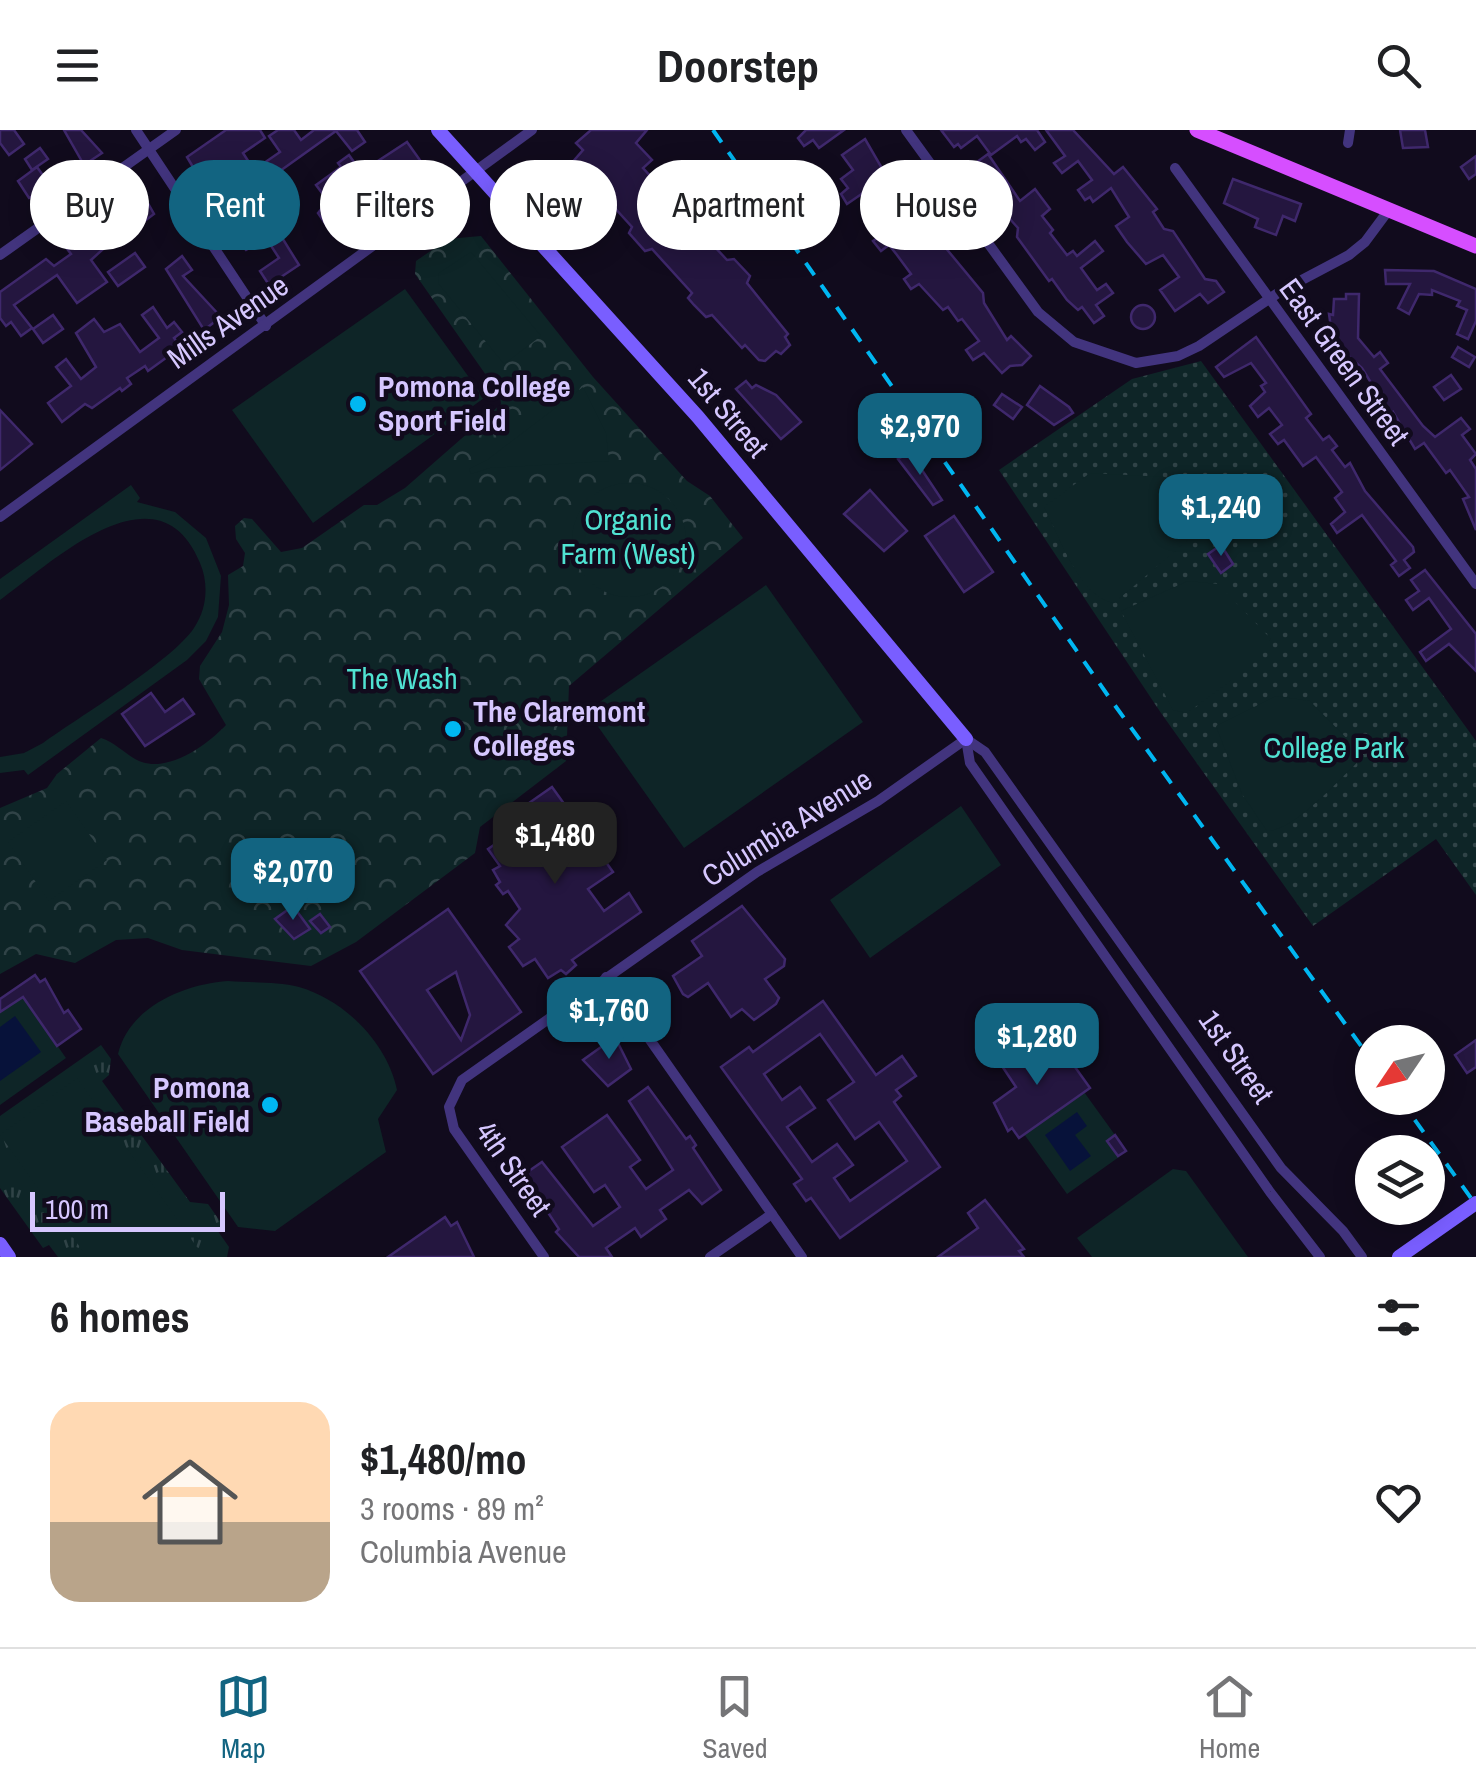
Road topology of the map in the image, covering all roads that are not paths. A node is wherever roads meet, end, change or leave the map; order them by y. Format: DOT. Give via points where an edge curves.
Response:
graph roads {
  1 [pos="136,130"];
  2 [pos="176,130"];
  3 [pos="438,130"];
  4 [pos="532,130"];
  5 [pos="906,130"];
  6 [pos="1197,130"];
  7 [pos="148,149"];
  8 [pos="1175,168"];
  9 [pos="476,172"];
  10 [pos="1388,211"];
  11 [pos="1476,246"];
  12 [pos="0,255"];
  13 [pos="1267,300"];
  14 [pos="266,326"];
  15 [pos="0,517"];
  16 [pos="1476,584"];
  17 [pos="966,739"];
  18 [pos="606,977"];
  19 [pos="449,1106"];
  20 [pos="1476,1203"];
  21 [pos="772,1214"];
  22 [pos="0,1244"];
  23 [pos="9,1257"];
  24 [pos="544,1257"];
  25 [pos="710,1257"];
  26 [pos="802,1257"];
  27 [pos="1320,1257"];
  28 [pos="1362,1257"];
  29 [pos="1399,1257"];
  1 -- 7 [label="street"];
  2 -- 7 [label="street"];
  3 -- 9 [label="street, 1st Street"];
  4 -- 9 [label="street, Mills Avenue"];
  5 -- 13 [label="street" via="1038,312 1074,342 1118,360 1178,356"];
  6 -- 10 [label="main road"];
  7 -- 12 [label="street"];
  7 -- 14 [label="street"];
  8 -- 13 [label="street, East Green Street"];
  9 -- 14 [label="street, Mills Avenue"];
  9 -- 17 [label="street, 1st Street" via="698,416"];
  10 -- 11 [label="main road"];
  10 -- 13 [label="street" via="1350,254"];
  13 -- 16 [label="street, East Green Street"];
  14 -- 15 [label="street, Mills Avenue"];
  17 -- 18 [label="street, Columbia Avenue"];
  17 -- 27 [label="street, 1st Street" via="970,763"];
  17 -- 28 [label="street, 1st Street" via="985,752 1281,1168"];
  18 -- 19 [label="street, Columbia Avenue" via="471,1073"];
  18 -- 21 [label="street"];
  19 -- 24 [label="street, 4th Street" via="454,1129"];
  20 -- 29 [label="street"];
  21 -- 25 [label="street"];
  21 -- 26 [label="street"];
  22 -- 23 [label="street"];
}
